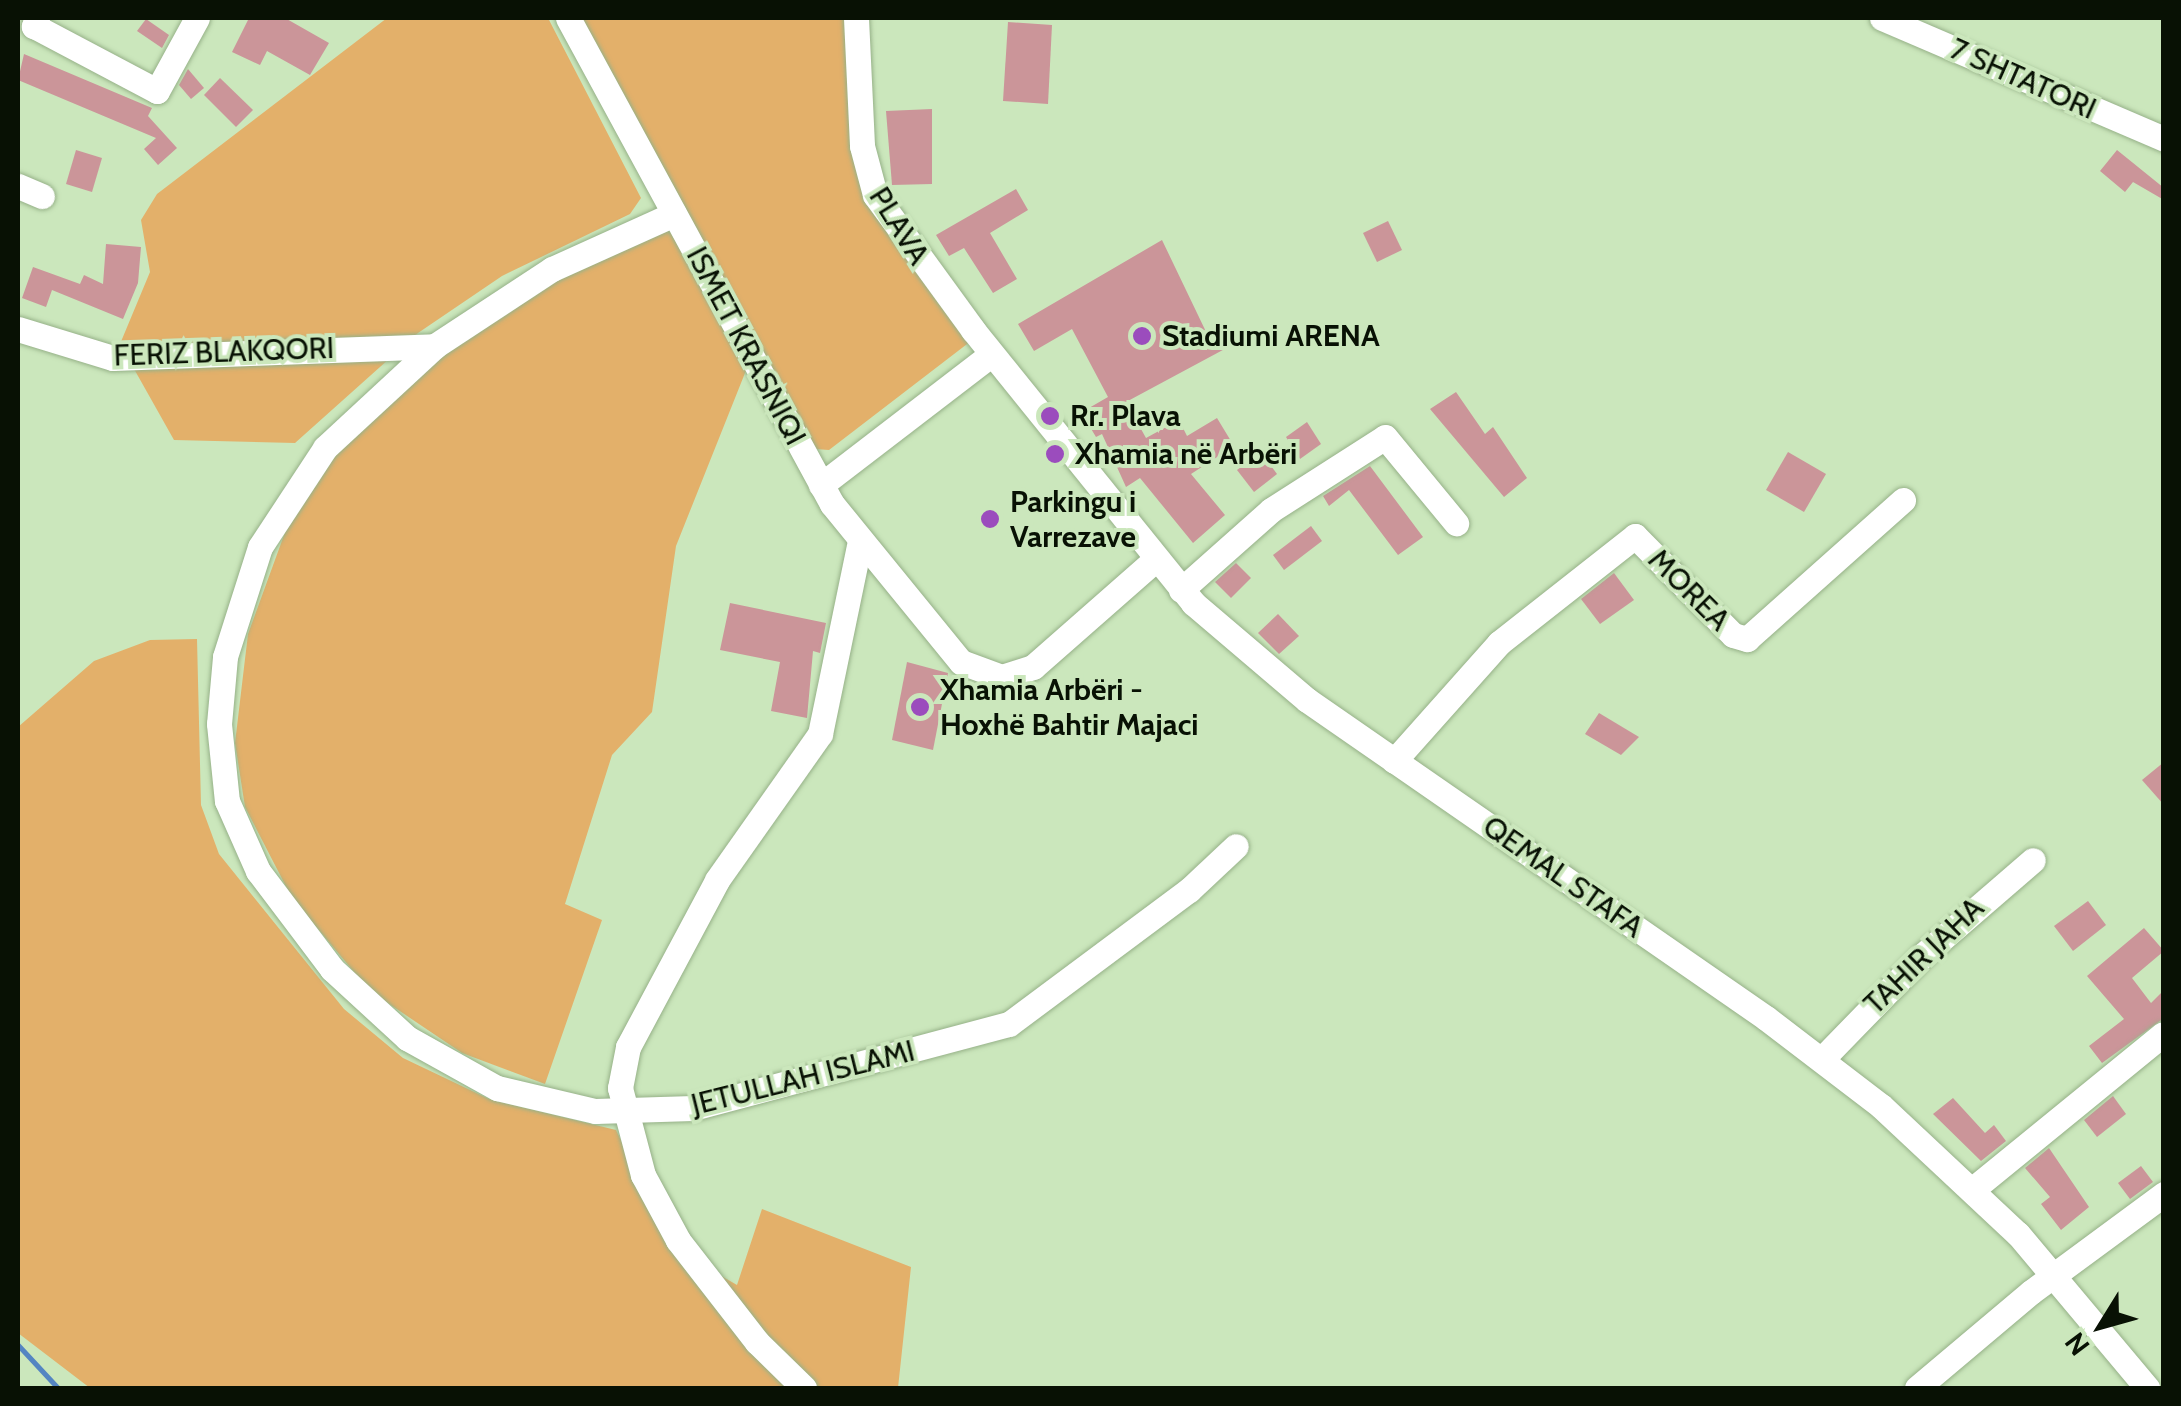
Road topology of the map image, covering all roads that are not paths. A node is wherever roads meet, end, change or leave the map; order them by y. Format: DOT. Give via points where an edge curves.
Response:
graph roads {
  1 [pos="37,18"];
  2 [pos="197,18"];
  3 [pos="568,18"];
  4 [pos="856,18"];
  5 [pos="1882,18"];
  6 [pos="2164,139"];
  7 [pos="18,186"];
  8 [pos="42,196"];
  9 [pos="674,214"];
  10 [pos="18,330"];
  11 [pos="434,346"];
  12 [pos="992,354"];
  13 [pos="821,486"];
  14 [pos="1904,500"];
  15 [pos="1456,523"];
  16 [pos="860,541"];
  17 [pos="1156,559"];
  18 [pos="1181,590"];
  19 [pos="1394,761"];
  20 [pos="1236,846"];
  21 [pos="2033,860"];
  22 [pos="2163,1034"];
  23 [pos="1822,1059"];
  24 [pos="623,1113"];
  25 [pos="1973,1189"];
  26 [pos="2164,1194"];
  27 [pos="2058,1276"];
  28 [pos="804,1388"];
  29 [pos="1916,1388"];
  30 [pos="2146,1388"];
  1 -- 2 [label="street" via="34,26 157,91"];
  3 -- 9 [label="street, ISMET KRASNIQI"];
  4 -- 12 [label="street, PLAVA" via="862,146 875,195"];
  5 -- 6 [label="street, 7 SHTATORI"];
  7 -- 8 [label="street"];
  9 -- 11 [label="street, JETULLAH ISLAMI" via="552,269"];
  9 -- 13 [label="street, ISMET KRASNIQI"];
  10 -- 11 [label="street, FERIZ BLAKQORI" via="113,358"];
  11 -- 24 [label="street, JETULLAH ISLAMI" via="326,448 260,547 225,657 219,724 227,802 272,891 379,1017 497,1088 565,1107"];
  12 -- 13 [label="street"];
  12 -- 17 [label="street, QEMAL STAFA"];
  13 -- 16 [label="street, ISMET KRASNIQI"];
  14 -- 19 [label="street, MOREA" via="1747,638 1733,635 1635,536 1511,632"];
  15 -- 18 [label="street" via="1385,436 1271,510"];
  16 -- 17 [label="street, ISMET KRASNIQI" via="961,662 1002,677 1050,654"];
  16 -- 24 [label="street" via="820,734 717,880 628,1046"];
  17 -- 18 [label="street, QEMAL STAFA"];
  18 -- 19 [label="street, QEMAL STAFA" via="1261,665"];
  19 -- 23 [label="street, QEMAL STAFA"];
  20 -- 24 [label="street, JETULLAH ISLAMI" via="1189,890 1009,1024 718,1103"];
  21 -- 23 [label="street, TAHIR JAHA" via="1937,941"];
  22 -- 25 [label="street"];
  23 -- 25 [label="street, QEMAL STAFA"];
  24 -- 28 [label="street" via="643,1174 678,1240 758,1342"];
  25 -- 27 [label="street, QEMAL STAFA"];
  26 -- 27 [label="street"];
  27 -- 29 [label="street"];
  27 -- 30 [label="street, QEMAL STAFA"];
}
